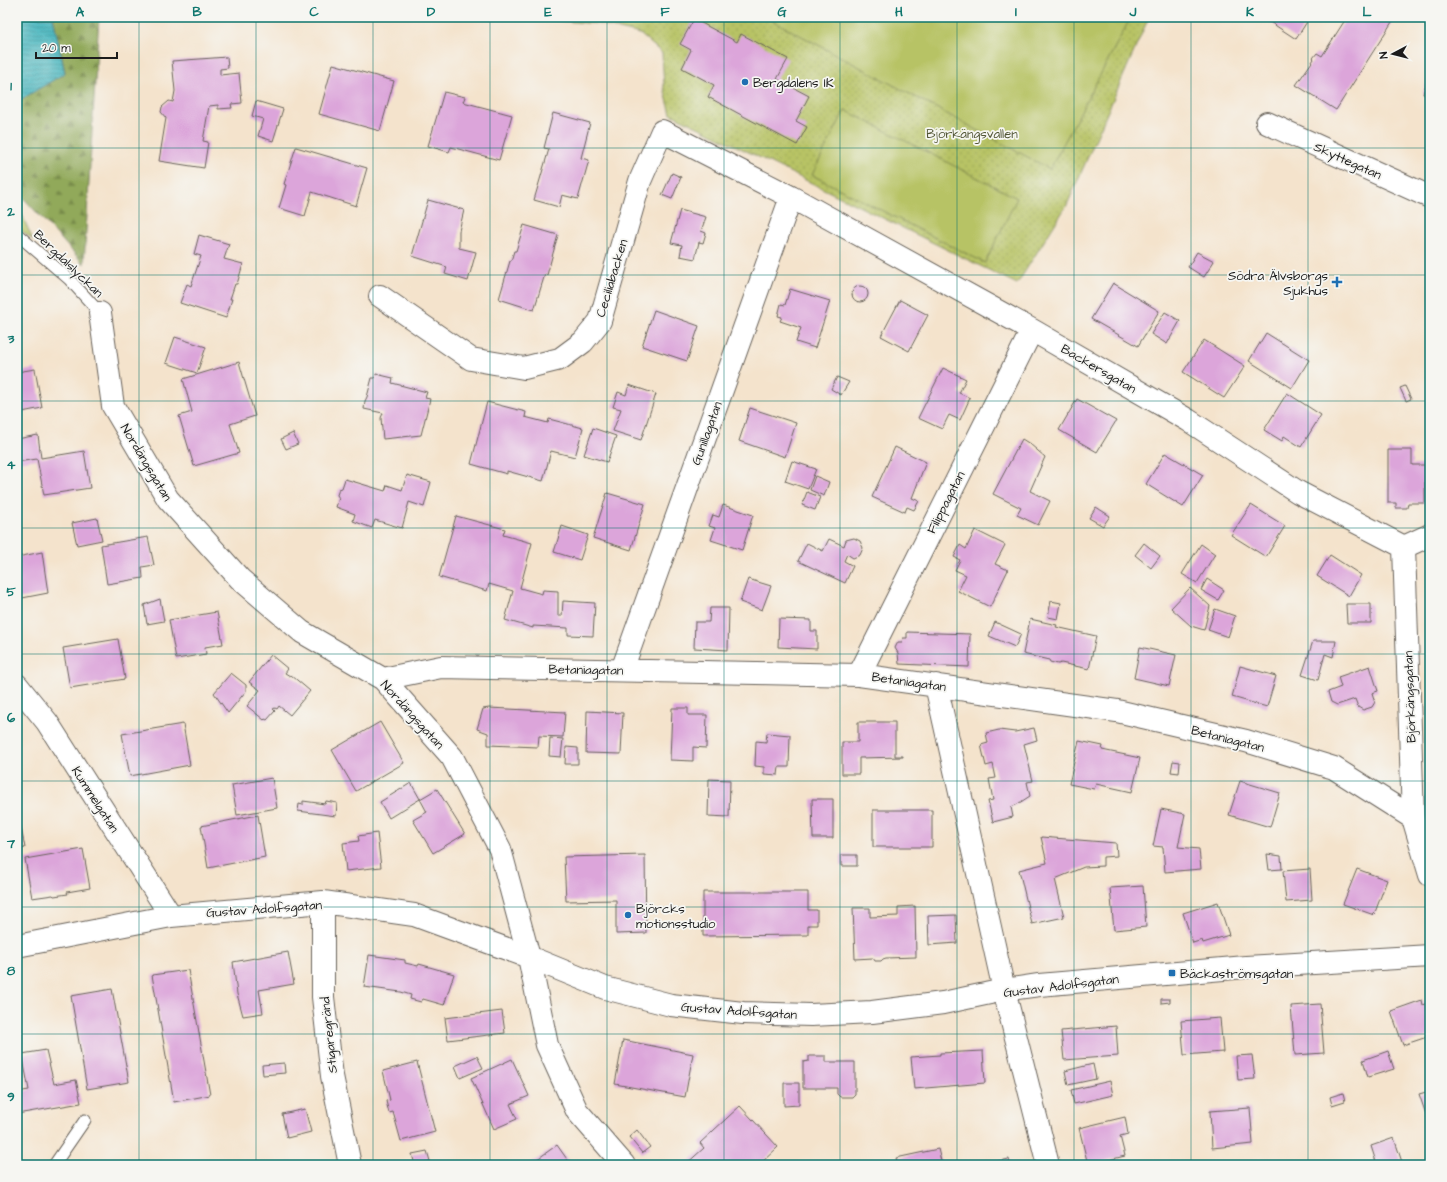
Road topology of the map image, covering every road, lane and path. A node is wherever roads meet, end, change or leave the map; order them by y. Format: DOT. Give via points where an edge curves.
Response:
graph roads {
  1 [pos="1267,123"];
  2 [pos="791,197"];
  3 [pos="1430,197"];
  4 [pos="17,234"];
  5 [pos="380,296"];
  6 [pos="100,313"];
  7 [pos="1032,330"];
  8 [pos="1430,535"];
  9 [pos="1404,547"];
  10 [pos="622,670"];
  11 [pos="859,675"];
  12 [pos="384,679"];
  13 [pos="17,685"];
  14 [pos="936,685"];
  15 [pos="1412,818"];
  16 [pos="1430,875"];
  17 [pos="323,902"];
  18 [pos="171,916"];
  19 [pos="17,946"];
  20 [pos="1430,956"];
  21 [pos="528,957"];
  22 [pos="1004,990"];
  23 [pos="86,1120"];
  24 [pos="54,1165"];
  25 [pos="350,1165"];
  26 [pos="624,1165"];
  27 [pos="1048,1165"];
  1 -- 3 [label="street, Skyttegatan"];
  2 -- 5 [label="street, Ceciliabacken" via="662,131 640,181 600,321 583,342 560,358 524,368 471,360"];
  2 -- 7 [label="street, Backersgatan"];
  2 -- 10 [label="street, Gunillagatan"];
  4 -- 6 [label="lane, Bergdalslyckan" via="69,279"];
  6 -- 12 [label="street, Nordängsgatan" via="113,406 168,499 240,579 302,632"];
  7 -- 9 [label="street, Backersgatan" via="1188,420 1298,492"];
  7 -- 11 [label="street, Filippagatan"];
  8 -- 9 [label="street"];
  9 -- 15 [label="street, Björkängsgatan"];
  10 -- 11 [label="street, Betaniagatan"];
  10 -- 12 [label="street, Betaniagatan" via="441,667"];
  11 -- 14 [label="street, Betaniagatan"];
  12 -- 21 [label="street, Nordängsgatan" via="452,757 500,849"];
  13 -- 18 [label="street, Kummelgatan" via="48,722"];
  14 -- 15 [label="street, Betaniagatan" via="1117,711 1246,741 1334,768"];
  14 -- 22 [label="street"];
  15 -- 16 [label="street, Björkängsgatan"];
  17 -- 18 [label="street, Gustav Adolfsgatan"];
  17 -- 21 [label="street, Gustav Adolfsgatan" via="414,915"];
  17 -- 25 [label="street, Stigaregränd" via="323,997 332,1076"];
  18 -- 19 [label="street, Gustav Adolfsgatan"];
  20 -- 22 [label="street, Gustav Adolfsgatan" via="1246,967"];
  21 -- 22 [label="street, Gustav Adolfsgatan" via="605,988 671,1005 743,1013 811,1015 872,1012 943,1003"];
  21 -- 26 [label="street, Nordängsgatan" via="546,1045 577,1111"];
  22 -- 27 [label="street"];
  23 -- 24 [label="lane"];
}
